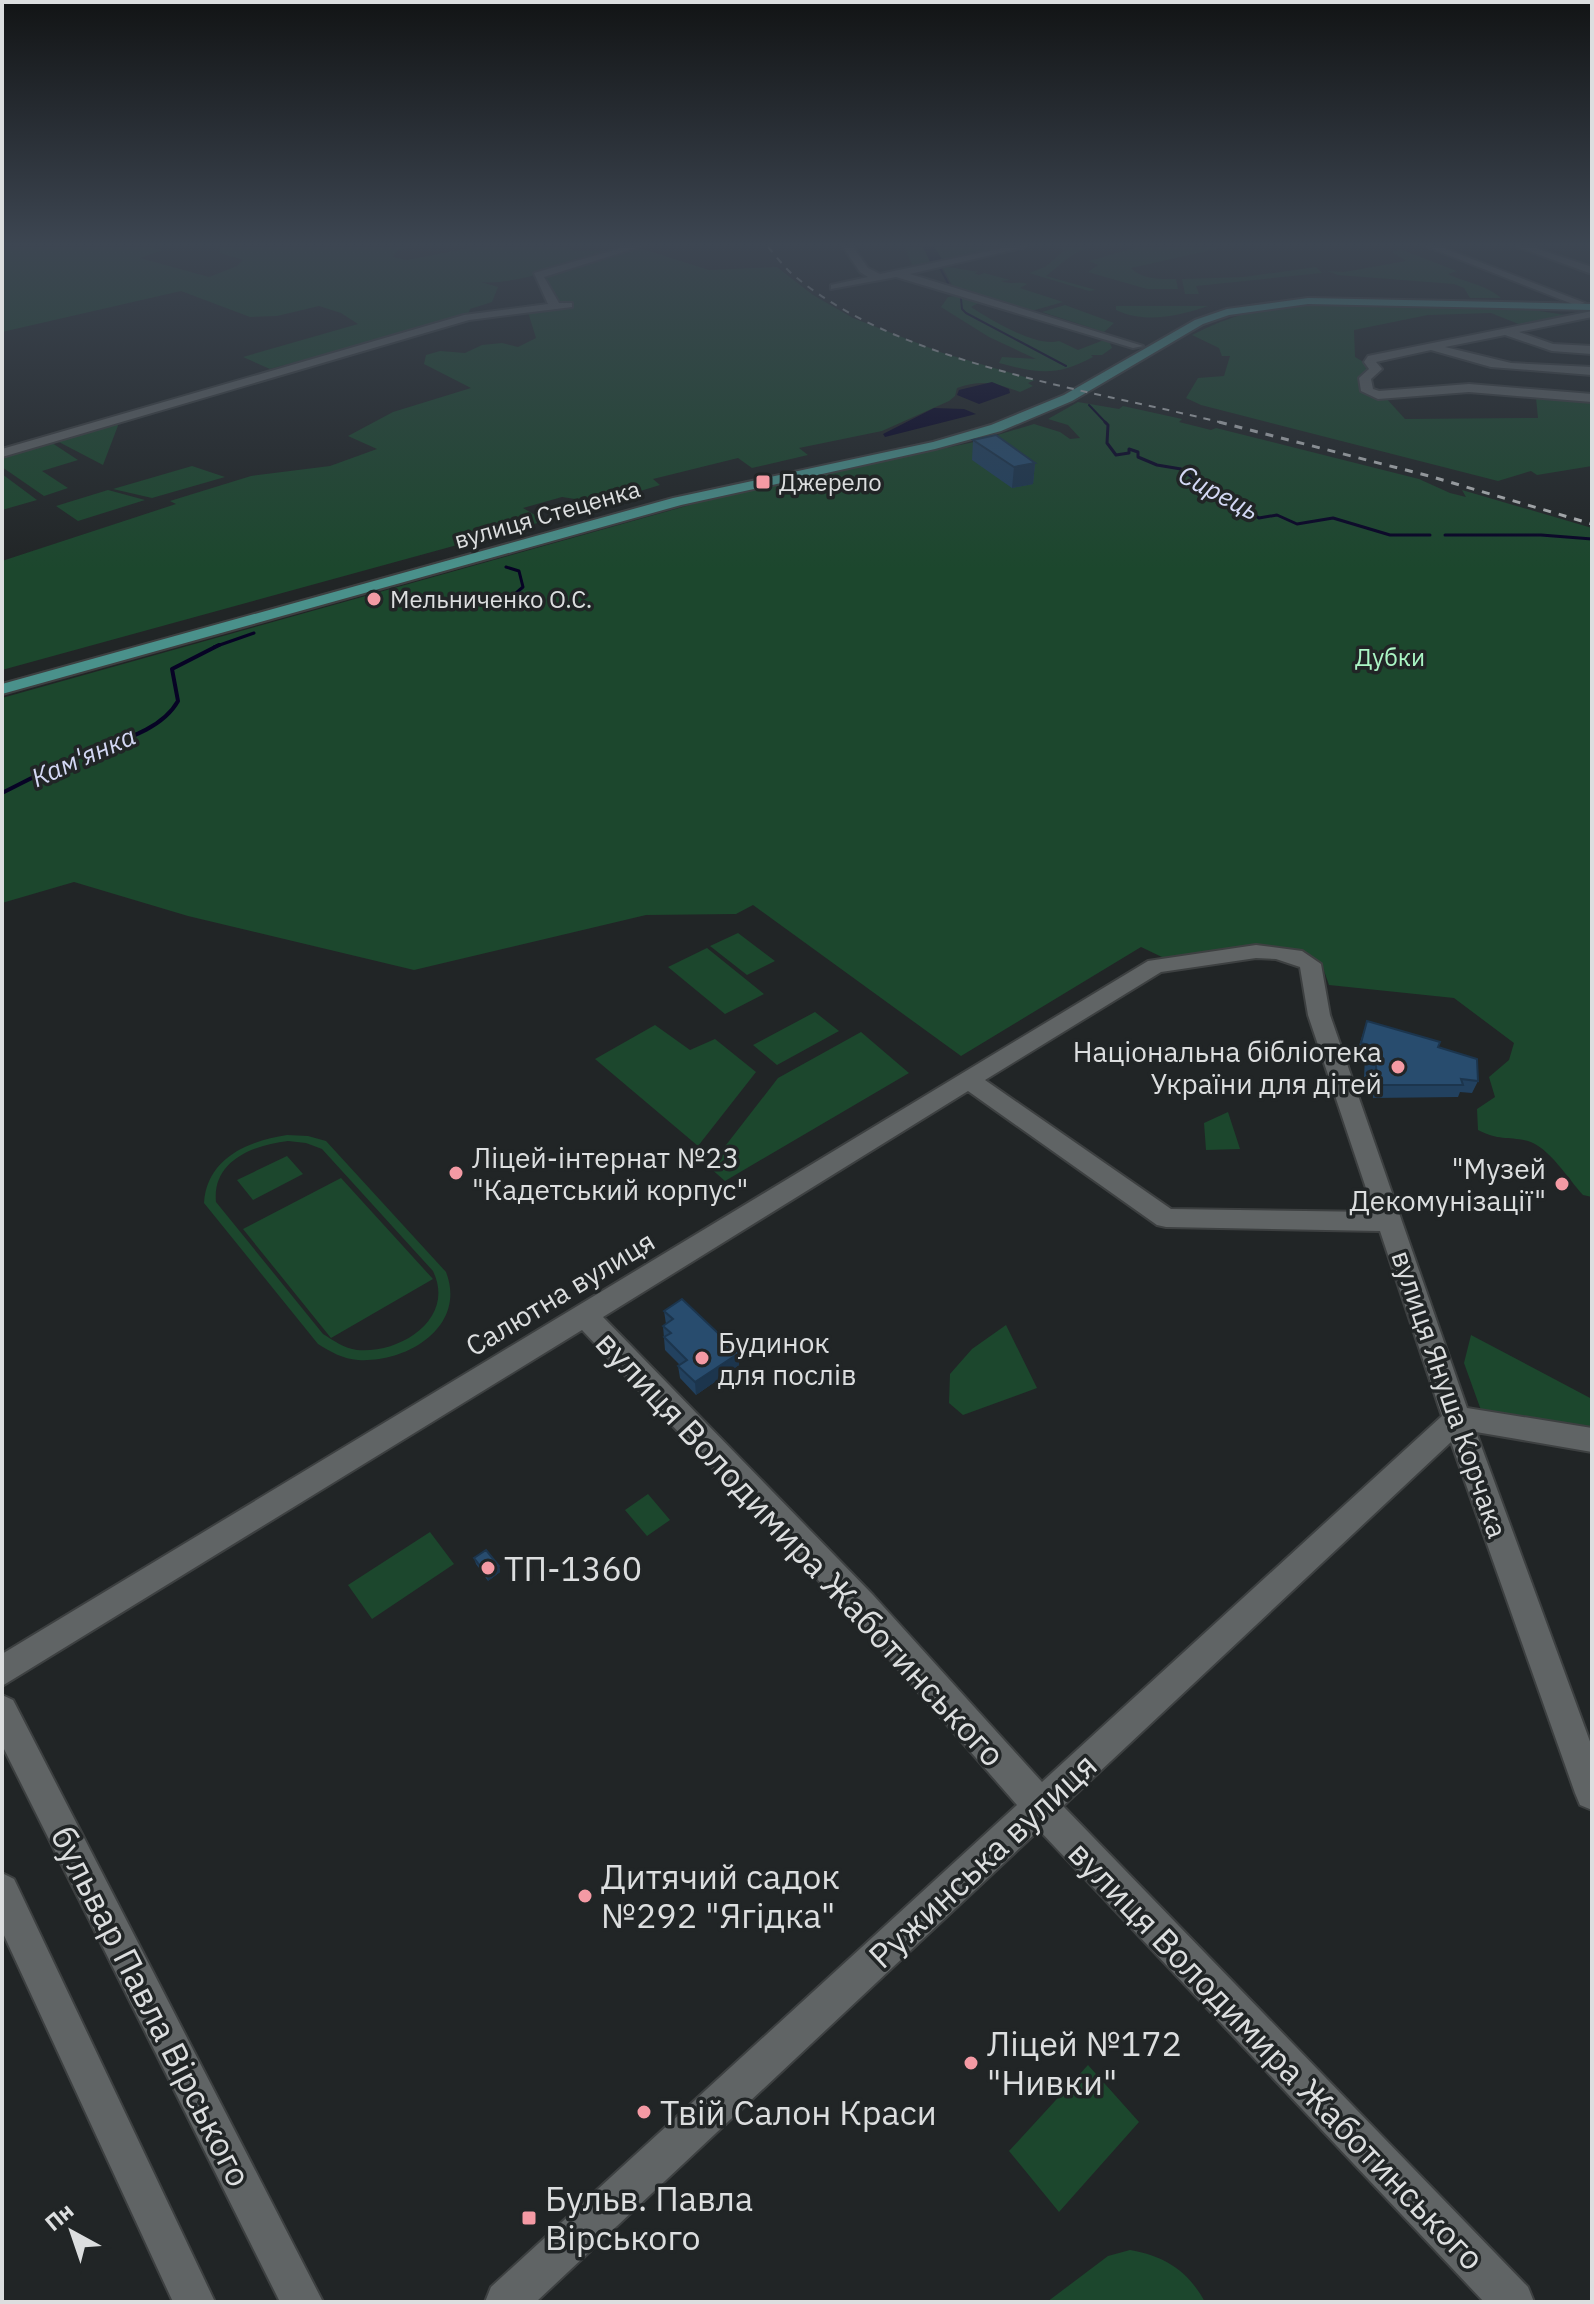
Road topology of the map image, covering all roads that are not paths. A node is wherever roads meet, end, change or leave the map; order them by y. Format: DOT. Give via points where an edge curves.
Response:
graph roads {
  1 [pos="339,355"];
  2 [pos="1122,355"];
  3 [pos="1143,355"];
  4 [pos="1392,355"];
  5 [pos="1460,355"];
  6 [pos="1592,371"];
  7 [pos="1592,398"];
  8 [pos="2,453"];
  9 [pos="2,681"];
  10 [pos="2,689"];
  11 [pos="1292,955"];
  12 [pos="969,1080"];
  13 [pos="1390,1222"];
  14 [pos="585,1315"];
  15 [pos="1458,1418"];
  16 [pos="1592,1440"];
  17 [pos="2,1671"];
  18 [pos="2,1711"];
  19 [pos="1592,1793"];
  20 [pos="1040,1805"];
  21 [pos="2,1891"];
  22 [pos="194,2302"];
  23 [pos="302,2302"];
  24 [pos="506,2302"];
  25 [pos="1513,2302"];
  1 -- 8 [label="street"];
  2 -- 9 [label="main road, вулиця Стеценка" via="1015,412 937,437 663,497"];
  3 -- 10 [label="main road, вулиця Стеценка" via="1034,414 979,433 678,501"];
  4 -- 7 [label="street" via="1372,359 1376,369 1365,378 1367,391 1378,395 1461,388"];
  5 -- 6 [label="street" via="1492,364"];
  11 -- 12 [label="street, Салютна вулиця" via="1263,950 1155,966"];
  11 -- 13 [label="street, вулиця Януша Корчака" via="1310,964 1319,1015"];
  12 -- 13 [label="street" via="1166,1218"];
  12 -- 14 [label="street, Салютна вулиця"];
  13 -- 15 [label="street, вулиця Януша Корчака"];
  14 -- 17 [label="street, Салютна вулиця"];
  14 -- 20 [label="street, вулиця Володимира Жаботинського" via="862,1605"];
  15 -- 16 [label="street"];
  15 -- 19 [label="street, вулиця Януша Корчака"];
  15 -- 20 [label="street, Ружинська вулиця"];
  18 -- 23 [label="street, бульвар Павла Вірського"];
  20 -- 24 [label="street, Ружинська вулиця"];
  20 -- 25 [label="street, вулиця Володимира Жаботинського"];
  21 -- 22 [label="street"];
}
